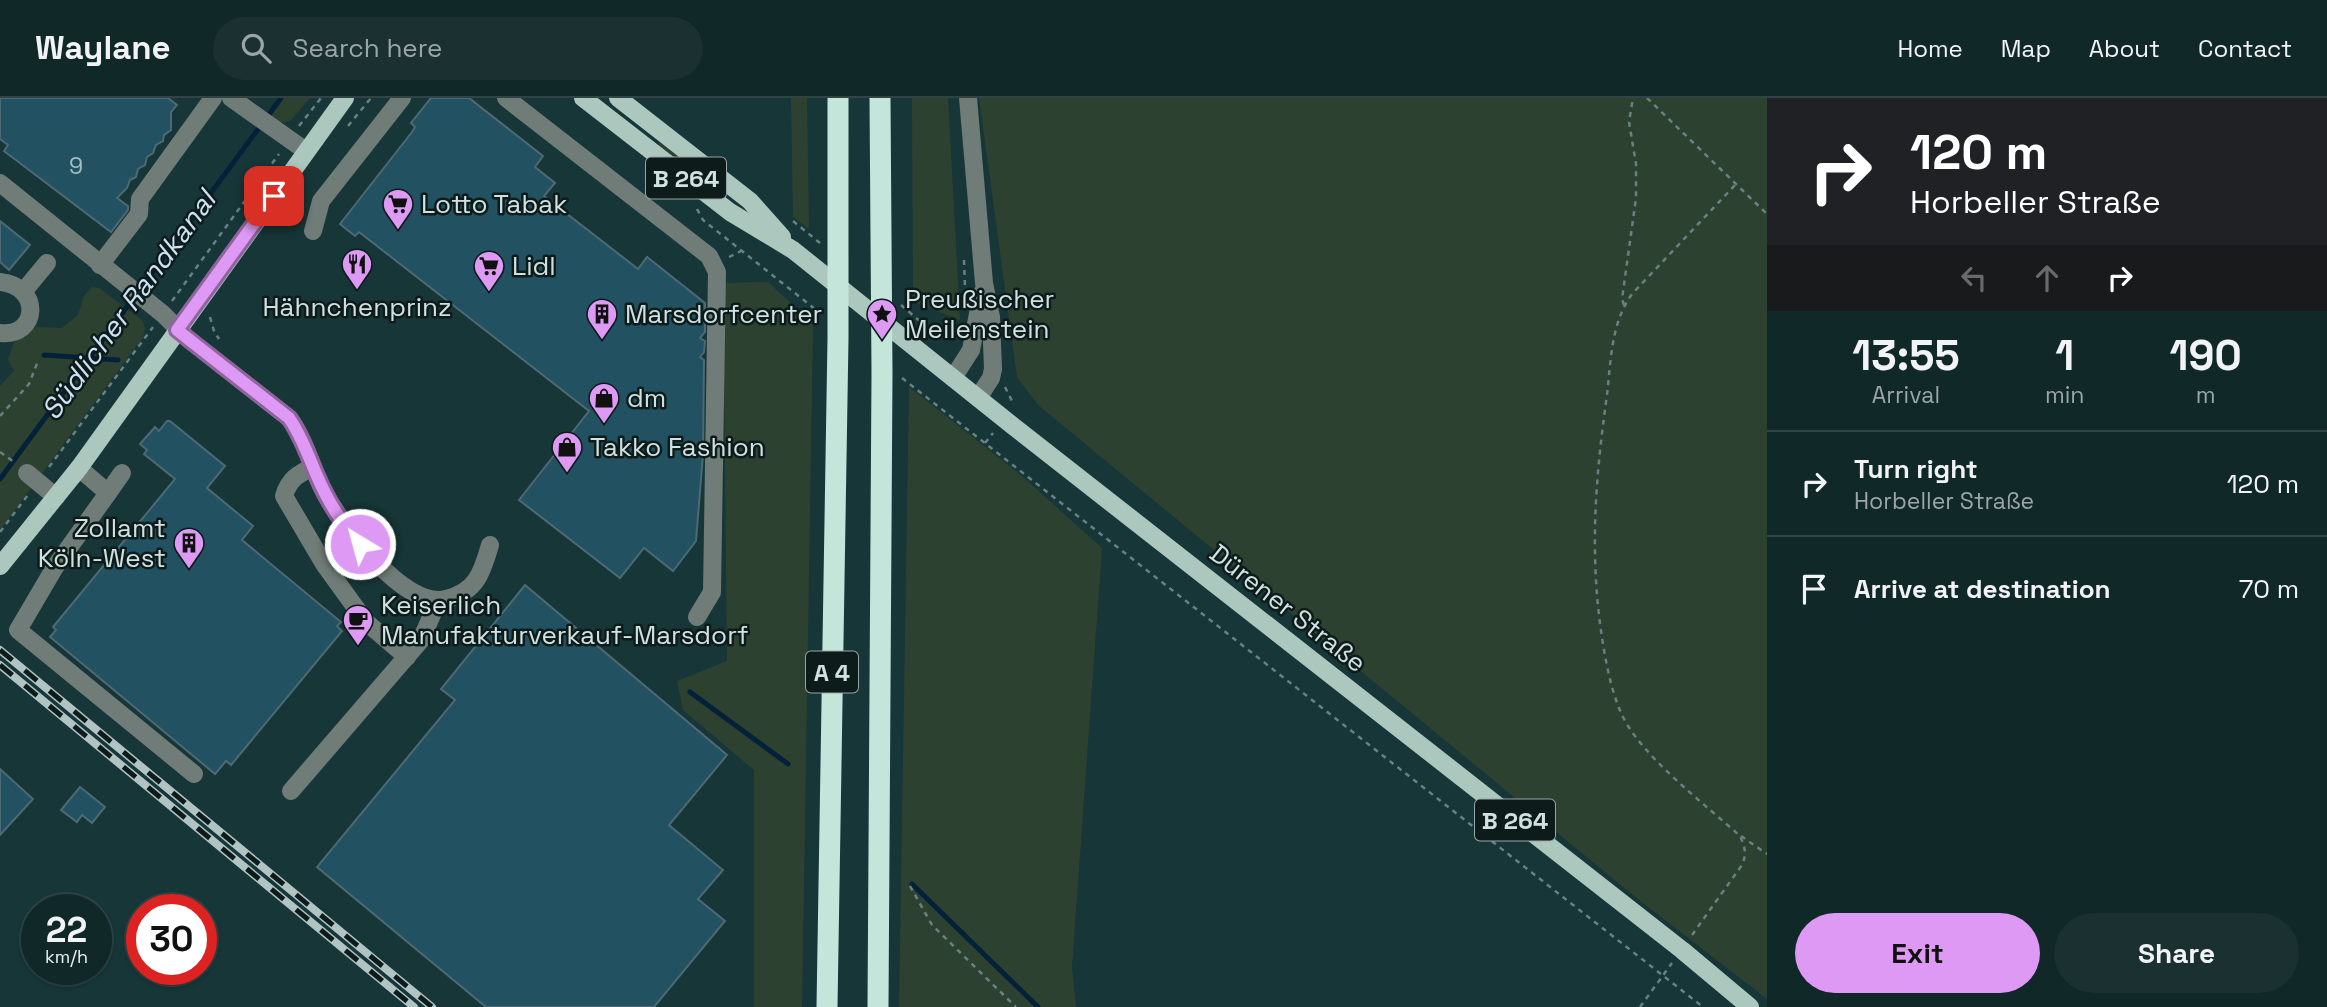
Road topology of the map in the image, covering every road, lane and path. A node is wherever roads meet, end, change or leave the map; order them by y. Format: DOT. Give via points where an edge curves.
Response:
graph roads {
  1 [pos="213,98"];
  2 [pos="231,98"];
  3 [pos="345,98"];
  4 [pos="401,98"];
  5 [pos="506,98"];
  6 [pos="583,98"];
  7 [pos="618,98"];
  8 [pos="838,98"];
  9 [pos="880,98"];
  10 [pos="968,98"];
  11 [pos="1633,98"];
  12 [pos="1647,98"];
  13 [pos="306,151"];
  14 [pos="0,183"];
  15 [pos="1736,184"];
  16 [pos="1767,214"];
  17 [pos="313,231"];
  18 [pos="809,235"];
  19 [pos="829,246"];
  20 [pos="793,250"];
  21 [pos="47,263"];
  22 [pos="100,265"];
  23 [pos="0,282"];
  24 [pos="984,283"];
  25 [pos="23,292"];
  26 [pos="803,300"];
  27 [pos="895,301"];
  28 [pos="1624,305"];
  29 [pos="824,317"];
  30 [pos="177,330"];
  31 [pos="0,332"];
  32 [pos="971,350"];
  33 [pos="38,361"];
  34 [pos="993,369"];
  35 [pos="891,374"];
  36 [pos="953,378"];
  37 [pos="978,398"];
  38 [pos="0,415"];
  39 [pos="1004,419"];
  40 [pos="985,443"];
  41 [pos="313,467"];
  42 [pos="79,468"];
  43 [pos="27,473"];
  44 [pos="122,473"];
  45 [pos="108,493"];
  46 [pos="55,497"];
  47 [pos="490,545"];
  48 [pos="0,566"];
  49 [pos="438,601"];
  50 [pos="697,617"];
  51 [pos="407,657"];
  52 [pos="194,774"];
  53 [pos="291,791"];
  54 [pos="1740,836"];
  55 [pos="1767,854"];
  56 [pos="910,886"];
  57 [pos="1682,950"];
  58 [pos="1663,976"];
  59 [pos="827,1007"];
  60 [pos="878,1007"];
  61 [pos="1016,1007"];
  62 [pos="1640,1007"];
  63 [pos="1703,1007"];
  64 [pos="1751,1007"];
  1 -- 22 [label="street" via="140,200 139,214"];
  2 -- 13 [label="street"];
  3 -- 13 [label="main road"];
  4 -- 17 [label="street" via="321,201"];
  5 -- 50 [label="street" via="709,256 717,272 712,592"];
  6 -- 20 [label="main road, Dürener Straße / B 264" via="730,212"];
  7 -- 20 [label="main road, Dürener Straße / B 264" via="750,201"];
  8 -- 19 [label="highway, A 4"];
  9 -- 35 [label="highway, A 4" via="881,282"];
  10 -- 24 [label="street"];
  11 -- 28 [label="path" via="1629,122 1636,198"];
  12 -- 15 [label="path"];
  13 -- 30 [label="main road"];
  14 -- 22 [label="street"];
  15 -- 16 [label="path"];
  15 -- 28 [label="path"];
  18 -- 19 [label="path"];
  19 -- 59 [label="highway, A 4" via="838,338"];
  20 -- 36 [label="main road, Dürener Straße / B 264"];
  21 -- 25 [label="street"];
  22 -- 30 [label="street"];
  23 -- 25 [label="street" via="13,283"];
  24 -- 32 [label="street"];
  24 -- 34 [label="street"];
  25 -- 31 [label="street" via="31,303 30,316 10,333"];
  26 -- 29 [label="path"];
  27 -- 32 [label="path" via="939,334 956,338"];
  28 -- 54 [label="path" via="1615,332 1593,541 1596,598 1609,676 1633,735"];
  30 -- 41 [label="street" via="289,418"];
  30 -- 42 [label="main road"];
  32 -- 36 [label="street"];
  33 -- 38 [label="path" via="29,384"];
  34 -- 37 [label="street"];
  34 -- 39 [label="path" via="1003,373 1006,391 1015,405"];
  35 -- 40 [label="path"];
  35 -- 60 [label="highway, A 4"];
  36 -- 37 [label="main road, Dürener Straße / B 264"];
  37 -- 39 [label="main road, Dürener Straße / B 264"];
  39 -- 40 [label="path"];
  39 -- 57 [label="main road, Dürener Straße / B 264"];
  40 -- 58 [label="path"];
  41 -- 49 [label="street" via="348,530 386,573"];
  41 -- 51 [label="street" via="288,482 284,496 324,564 366,622"];
  42 -- 45 [label="street"];
  42 -- 46 [label="main road"];
  43 -- 46 [label="street"];
  44 -- 45 [label="street"];
  45 -- 52 [label="street" via="55,567 18,630"];
  46 -- 48 [label="main road"];
  47 -- 49 [label="street" via="483,571 473,585 459,596"];
  49 -- 51 [label="street" via="421,640"];
  51 -- 53 [label="street"];
  54 -- 55 [label="path"];
  54 -- 57 [label="path" via="1746,856 1742,865"];
  56 -- 61 [label="path" via="932,925"];
  57 -- 58 [label="path"];
  57 -- 64 [label="main road, Dürener Straße / B 264"];
  58 -- 62 [label="path"];
  58 -- 63 [label="path"];
}
